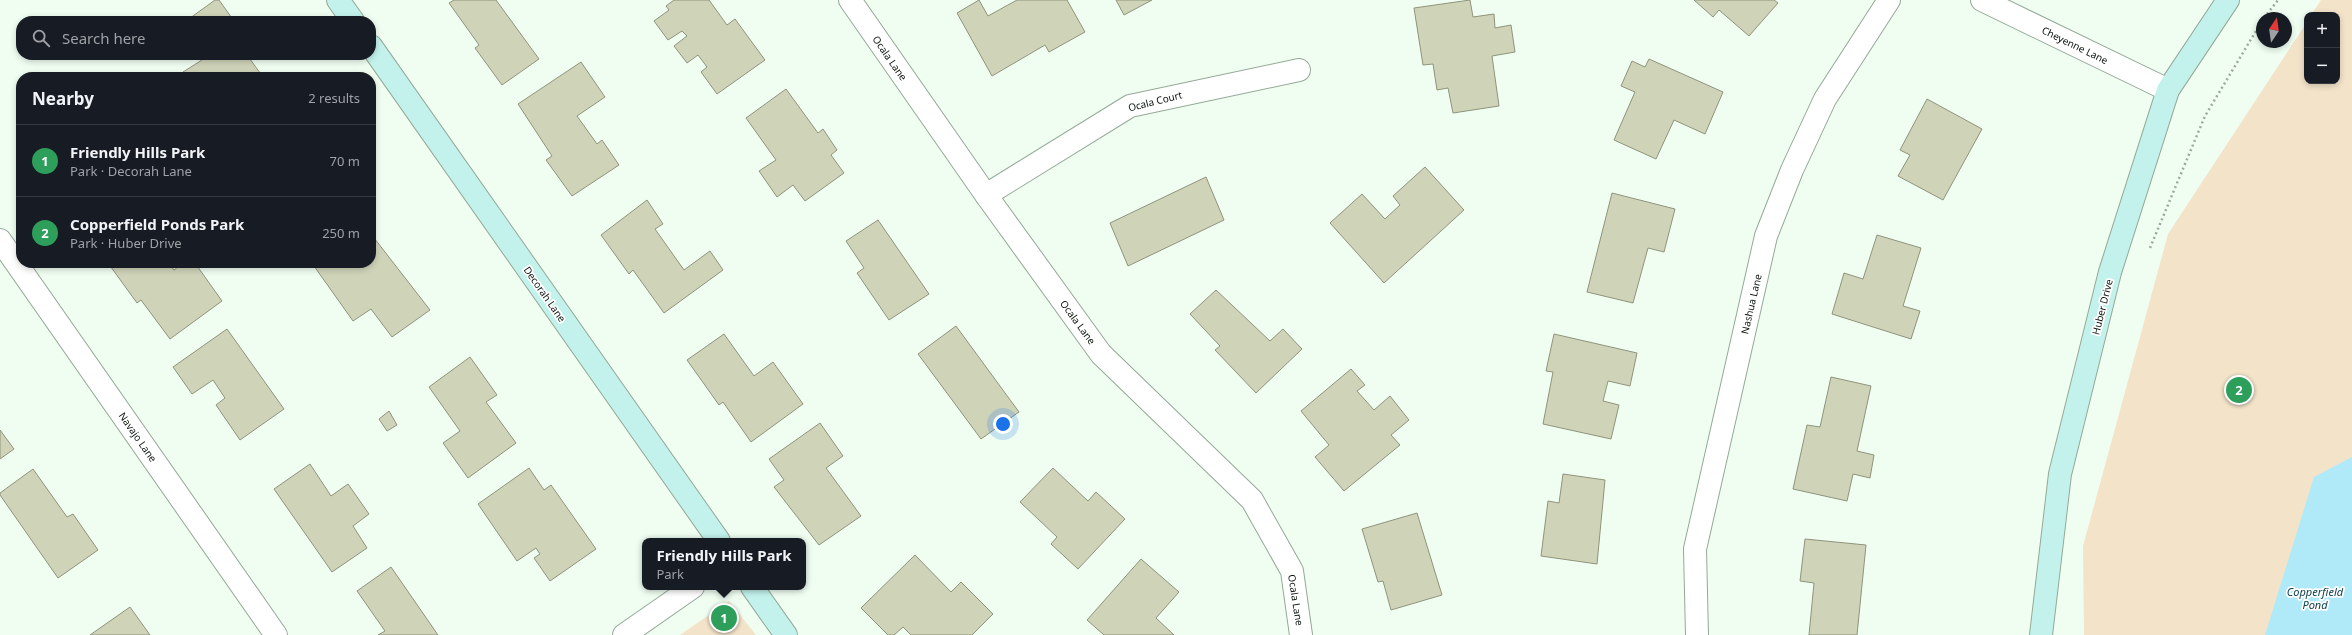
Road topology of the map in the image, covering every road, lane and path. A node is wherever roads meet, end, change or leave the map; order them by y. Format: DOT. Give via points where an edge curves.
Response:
graph roads {
  1 [pos="338,0"];
  2 [pos="850,0"];
  3 [pos="1889,0"];
  4 [pos="1982,0"];
  5 [pos="2228,0"];
  6 [pos="2278,0"];
  7 [pos="2269,12"];
  8 [pos="349,16"];
  9 [pos="2256,31"];
  10 [pos="376,53"];
  11 [pos="1299,70"];
  12 [pos="2168,90"];
  13 [pos="986,195"];
  14 [pos="0,240"];
  15 [pos="2149,250"];
  16 [pos="16,263"];
  17 [pos="20,268"];
  18 [pos="717,538"];
  19 [pos="689,590"];
  20 [pos="754,590"];
  21 [pos="276,635"];
  22 [pos="624,635"];
  23 [pos="786,635"];
  24 [pos="1301,635"];
  25 [pos="1697,635"];
  26 [pos="2041,635"];
  1 -- 8 [label="street"];
  2 -- 13 [label="street, Ocala Lane"];
  3 -- 25 [label="street, Nashua Lane" via="1824,99 1766,236 1695,549"];
  4 -- 12 [label="street, Cheyenne Lane"];
  5 -- 12 [label="street, Huber Drive"];
  6 -- 7 [label="path"];
  9 -- 15 [label="path" via="2205,116"];
  10 -- 18 [label="street, Decorah Lane"];
  11 -- 13 [label="street, Ocala Court" via="1130,106"];
  12 -- 26 [label="street, Huber Drive" via="2110,272 2060,474"];
  13 -- 24 [label="street, Ocala Lane" via="1101,354 1252,500 1292,571"];
  14 -- 16 [label="street, Navajo Lane"];
  17 -- 21 [label="street, Navajo Lane"];
  19 -- 22 [label="street"];
  20 -- 23 [label="street"];
}
